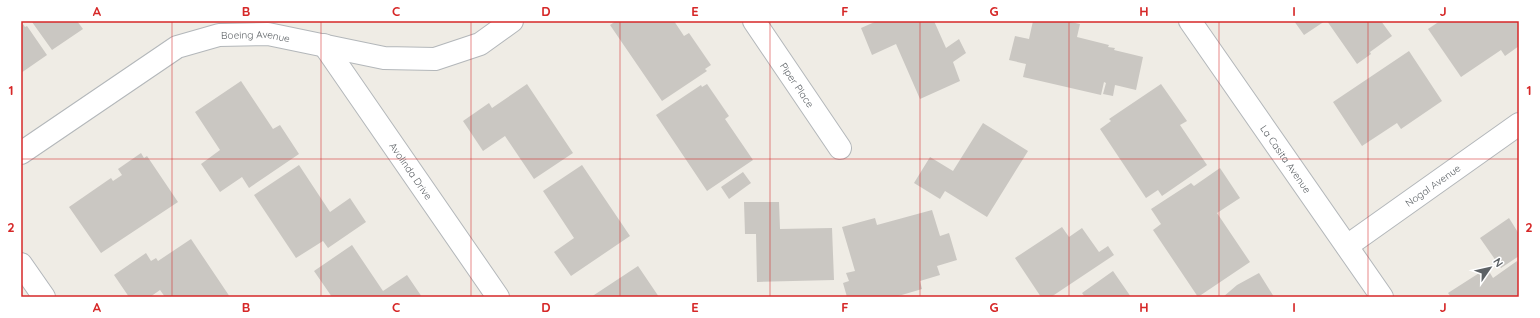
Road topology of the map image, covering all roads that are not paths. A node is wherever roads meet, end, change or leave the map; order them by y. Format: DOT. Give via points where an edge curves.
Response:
graph roads {
  1 [pos="512,21"];
  2 [pos="754,21"];
  3 [pos="1190,21"];
  4 [pos="324,45"];
  5 [pos="1519,124"];
  6 [pos="840,148"];
  7 [pos="21,153"];
  8 [pos="1347,246"];
  9 [pos="21,264"];
  10 [pos="44,297"];
  11 [pos="498,297"];
  12 [pos="1382,297"];
  1 -- 4 [label="street, Boeing Avenue" via="480,44 435,59 384,58"];
  2 -- 6 [label="street, Piper Place"];
  3 -- 8 [label="street, La Casita Avenue"];
  4 -- 7 [label="street, Boeing Avenue" via="268,34 219,35 177,47"];
  4 -- 11 [label="street, Avolinda Drive"];
  5 -- 8 [label="street, Nogal Avenue"];
  8 -- 12 [label="street, La Casita Avenue"];
  9 -- 10 [label="street"];
}
